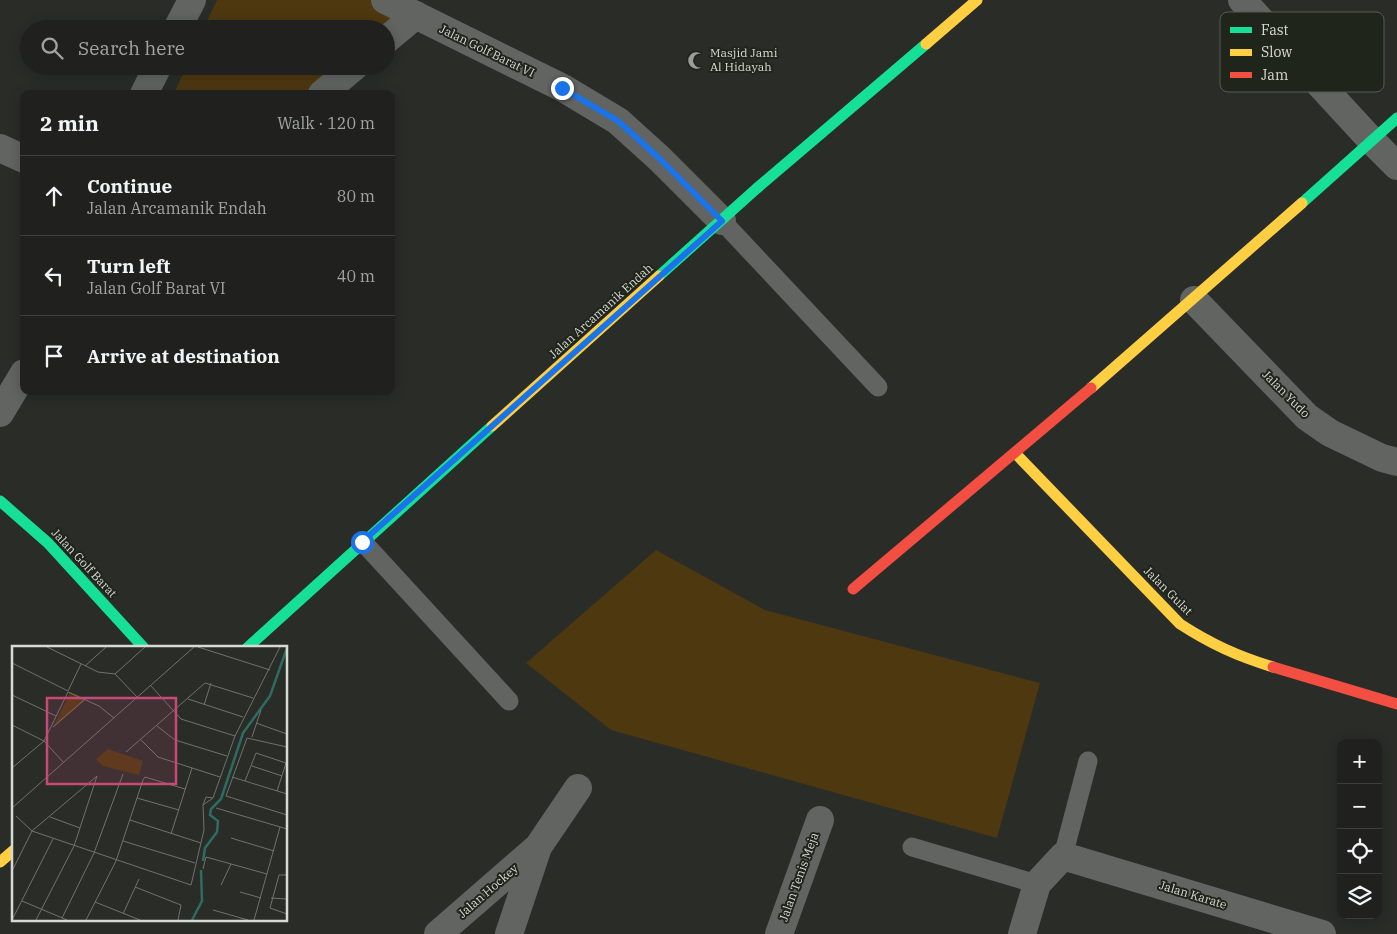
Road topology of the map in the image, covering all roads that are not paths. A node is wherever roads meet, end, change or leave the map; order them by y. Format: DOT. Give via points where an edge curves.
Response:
graph roads {
  1 [pos="192,0"];
  2 [pos="385,0"];
  3 [pos="977,0"];
  4 [pos="1242,0"];
  5 [pos="1253,12"];
  6 [pos="416,15"];
  7 [pos="182,20"];
  8 [pos="395,32"];
  9 [pos="154,75"];
  10 [pos="344,75"];
  11 [pos="146,90"];
  12 [pos="327,90"];
  13 [pos="1327,92"];
  14 [pos="1397,118"];
  15 [pos="1372,141"];
  16 [pos="0,148"];
  17 [pos="20,157"];
  18 [pos="1397,166"];
  19 [pos="722,221"];
  20 [pos="1194,300"];
  21 [pos="20,380"];
  22 [pos="878,387"];
  23 [pos="0,413"];
  24 [pos="1016,454"];
  25 [pos="1397,462"];
  26 [pos="0,501"];
  27 [pos="362,542"];
  28 [pos="853,589"];
  29 [pos="142,646"];
  30 [pos="249,646"];
  31 [pos="509,701"];
  32 [pos="1397,704"];
  33 [pos="1088,760"];
  34 [pos="578,788"];
  35 [pos="820,820"];
  36 [pos="912,847"];
  37 [pos="538,848"];
  38 [pos="12,852"];
  39 [pos="1063,856"];
  40 [pos="0,862"];
  41 [pos="1038,884"];
  42 [pos="438,934"];
  43 [pos="509,934"];
  44 [pos="779,934"];
  45 [pos="1022,934"];
  46 [pos="1322,934"];
  1 -- 7 [label="street"];
  2 -- 6 [label="street, Jalan Golf Barat VI"];
  3 -- 19 [label="main road, Jalan Arcamanik Endah"];
  4 -- 5 [label="street"];
  6 -- 8 [label="street"];
  6 -- 19 [label="street, Jalan Golf Barat VI" via="562,88 618,121"];
  9 -- 11 [label="street"];
  10 -- 12 [label="street"];
  13 -- 15 [label="street"];
  14 -- 15 [label="main road"];
  15 -- 18 [label="street"];
  15 -- 20 [label="main road"];
  16 -- 17 [label="street"];
  19 -- 22 [label="lane"];
  19 -- 27 [label="main road, Jalan Arcamanik Endah"];
  20 -- 24 [label="main road"];
  20 -- 25 [label="street, Jalan Yudo" via="1307,417 1330,433"];
  21 -- 23 [label="street"];
  24 -- 28 [label="main road"];
  24 -- 32 [label="main road, Jalan Gulat" via="1180,624 1206,641 1241,656"];
  26 -- 29 [label="main road, Jalan Golf Barat" via="48,543"];
  27 -- 30 [label="main road, Jalan Arcamanik Endah"];
  27 -- 31 [label="lane"];
  33 -- 39 [label="lane"];
  34 -- 37 [label="street, Jalan Hockey"];
  35 -- 44 [label="street, Jalan Tenis Meja"];
  36 -- 41 [label="lane"];
  37 -- 42 [label="street, Jalan Hockey"];
  37 -- 43 [label="street, Jalan Hockey"];
  38 -- 40 [label="main road"];
  39 -- 41 [label="street"];
  39 -- 46 [label="street, Jalan Karate"];
  41 -- 45 [label="street"];
}
